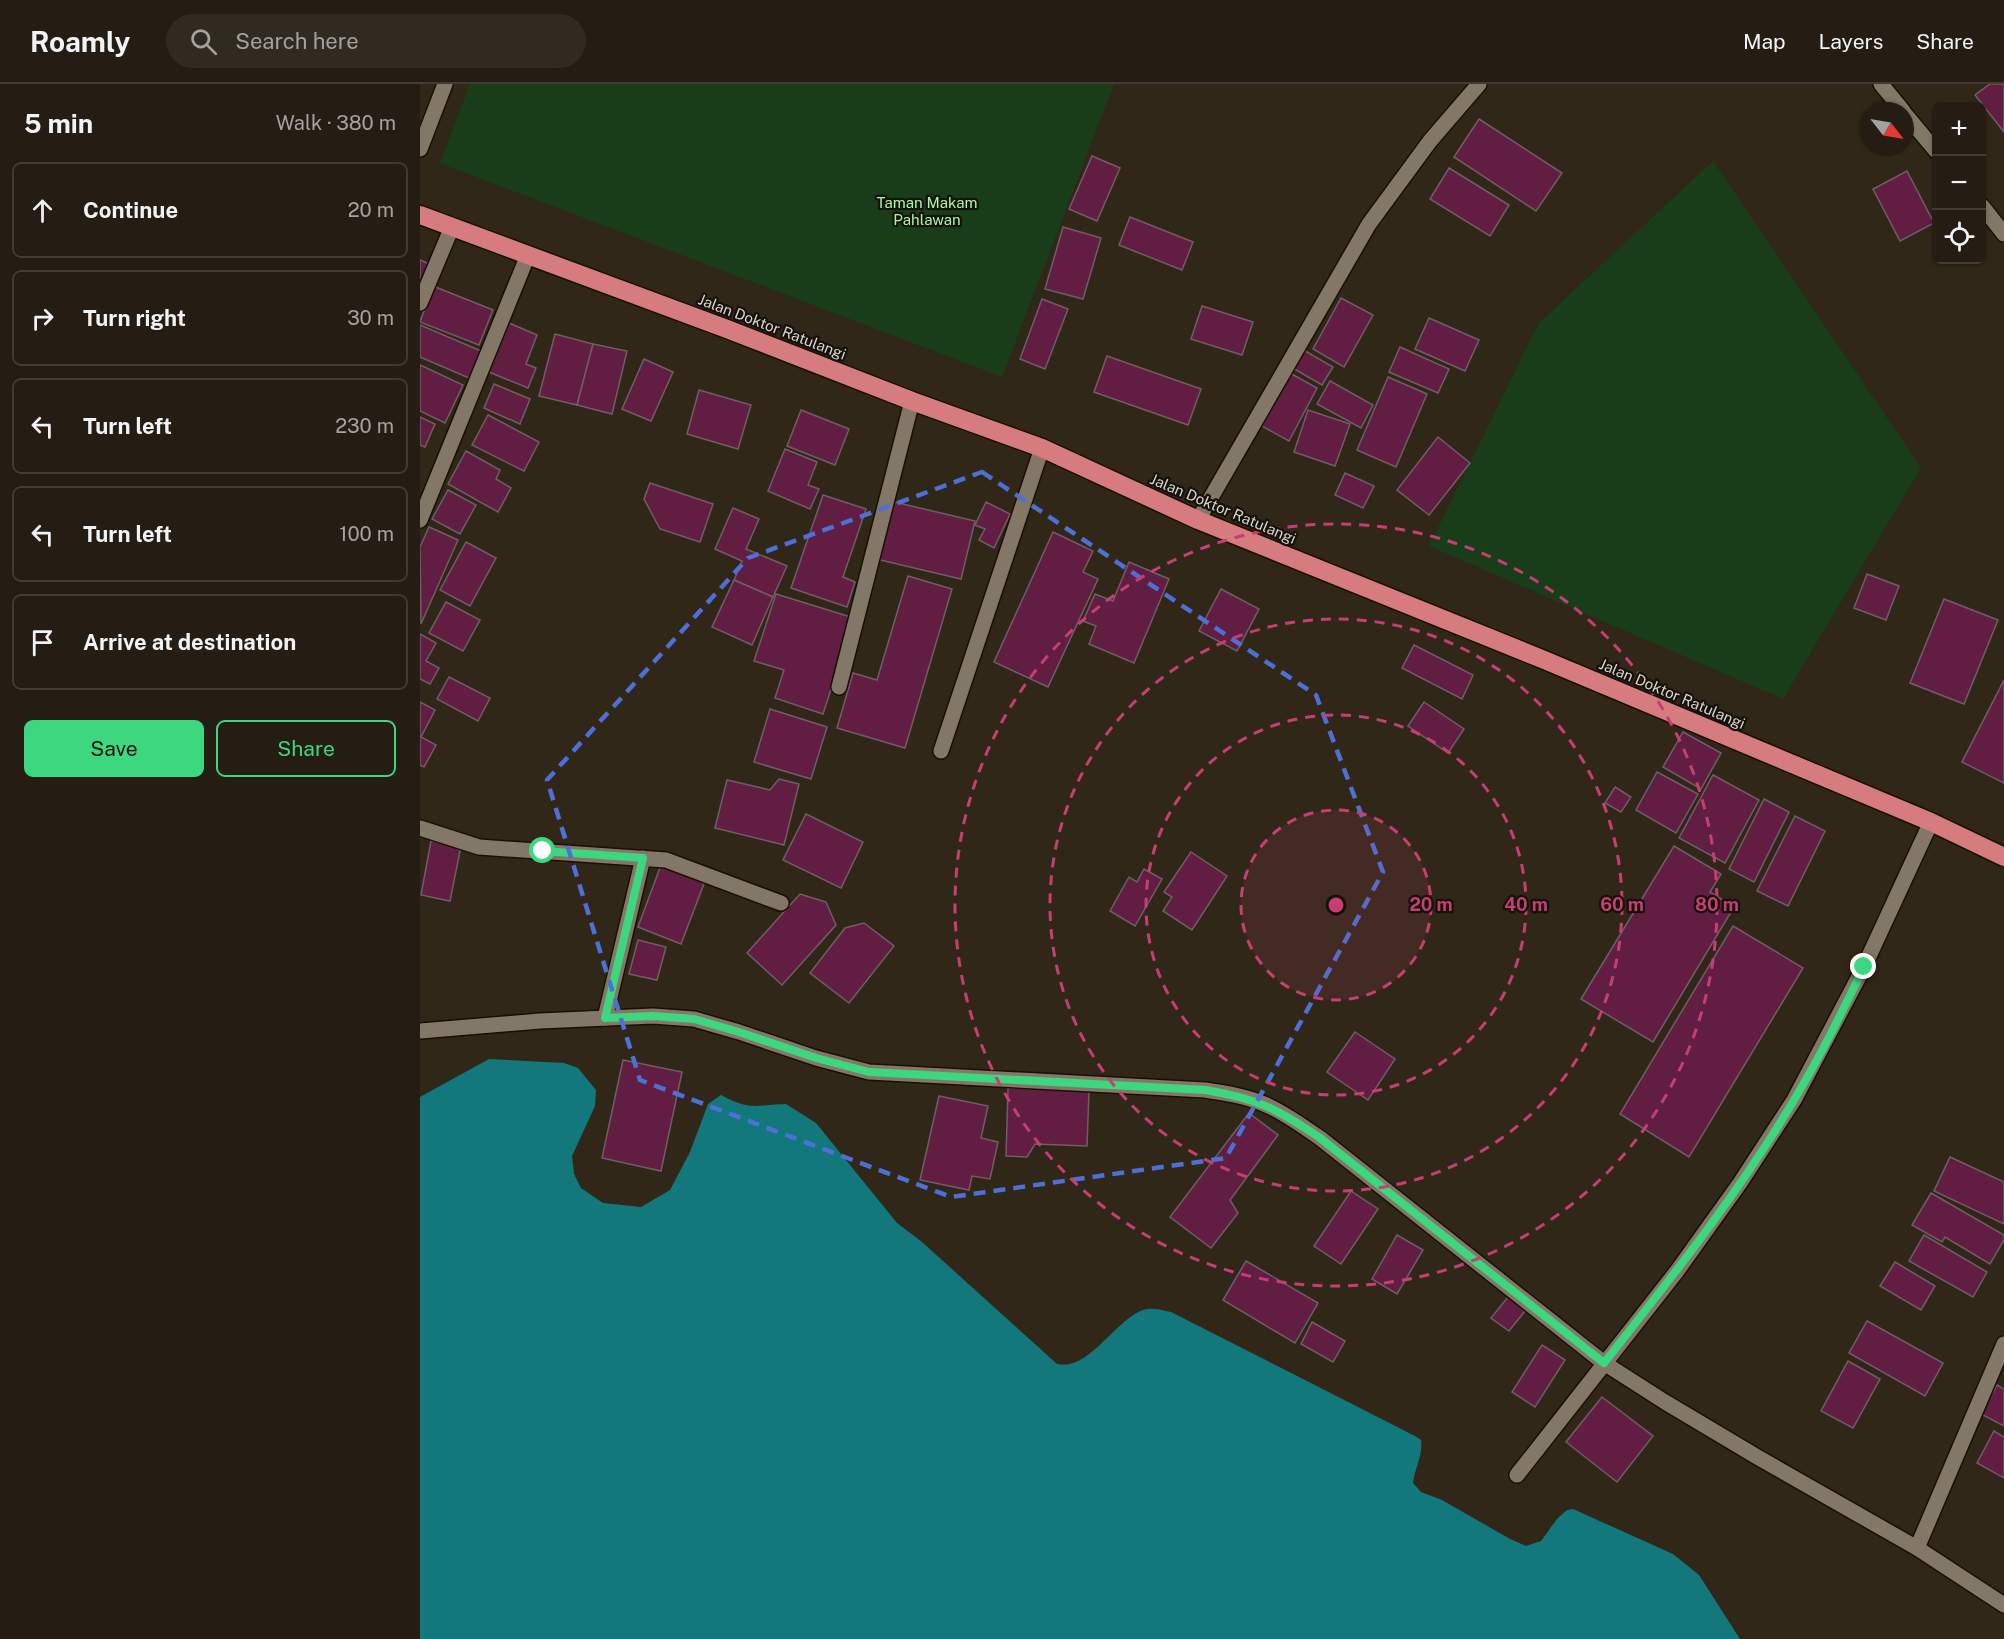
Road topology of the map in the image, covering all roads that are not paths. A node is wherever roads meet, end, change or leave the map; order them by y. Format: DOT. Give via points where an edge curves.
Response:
graph roads {
  1 [pos="446,84"];
  2 [pos="1479,84"];
  3 [pos="1881,84"];
  4 [pos="1896,102"];
  5 [pos="1914,124"];
  6 [pos="1932,147"];
  7 [pos="420,150"];
  8 [pos="1985,210"];
  9 [pos="420,215"];
  10 [pos="452,227"];
  11 [pos="2004,234"];
  12 [pos="528,255"];
  13 [pos="420,303"];
  14 [pos="912,401"];
  15 [pos="1042,448"];
  16 [pos="420,520"];
  17 [pos="1197,520"];
  18 [pos="839,687"];
  19 [pos="941,751"];
  20 [pos="1930,822"];
  21 [pos="420,828"];
  22 [pos="2003,853"];
  23 [pos="643,858"];
  24 [pos="782,903"];
  25 [pos="605,1018"];
  26 [pos="420,1031"];
  27 [pos="2004,1344"];
  28 [pos="1604,1363"];
  29 [pos="1517,1475"];
  30 [pos="1917,1548"];
  31 [pos="2004,1605"];
  1 -- 7 [label="street"];
  2 -- 17 [label="street" via="1430,141 1369,224"];
  3 -- 4 [label="street"];
  5 -- 6 [label="street"];
  8 -- 11 [label="street"];
  9 -- 10 [label="highway, Jalan Doktor Ratulangi"];
  10 -- 12 [label="highway, Jalan Doktor Ratulangi"];
  10 -- 13 [label="street"];
  12 -- 14 [label="highway, Jalan Doktor Ratulangi"];
  12 -- 16 [label="street"];
  14 -- 15 [label="highway, Jalan Doktor Ratulangi"];
  14 -- 18 [label="street"];
  15 -- 17 [label="highway, Jalan Doktor Ratulangi"];
  15 -- 19 [label="street"];
  17 -- 20 [label="highway, Jalan Doktor Ratulangi"];
  20 -- 22 [label="highway, Jalan Doktor Ratulangi"];
  20 -- 28 [label="street" via="1864,967 1794,1100 1677,1271"];
  21 -- 23 [label="street" via="479,847"];
  23 -- 24 [label="street" via="666,860"];
  23 -- 25 [label="street"];
  25 -- 26 [label="street"];
  25 -- 28 [label="street" via="694,1019 869,1072 1205,1090 1263,1103 1320,1138"];
  27 -- 30 [label="street"];
  28 -- 29 [label="street"];
  28 -- 30 [label="street" via="1750,1453"];
  30 -- 31 [label="street"];
}
